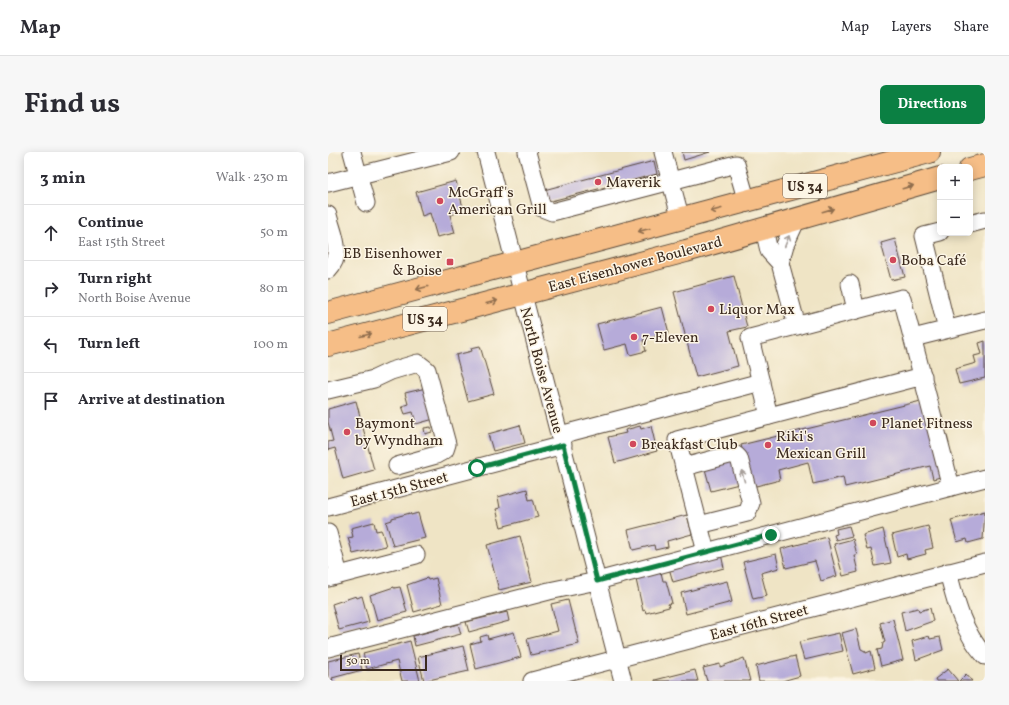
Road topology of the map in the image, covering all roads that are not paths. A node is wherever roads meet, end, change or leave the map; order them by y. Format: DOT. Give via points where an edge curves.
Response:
graph roads {
  1 [pos="352,152"];
  2 [pos="451,152"];
  3 [pos="486,152"];
  4 [pos="527,152"];
  5 [pos="663,152"];
  6 [pos="929,152"];
  7 [pos="985,165"];
  8 [pos="973,168"];
  9 [pos="869,169"];
  10 [pos="358,176"];
  11 [pos="937,179"];
  12 [pos="671,182"];
  13 [pos="328,183"];
  14 [pos="747,202"];
  15 [pos="366,203"];
  16 [pos="328,215"];
  17 [pos="797,219"];
  18 [pos="681,220"];
  19 [pos="985,220"];
  20 [pos="973,223"];
  21 [pos="764,229"];
  22 [pos="937,233"];
  23 [pos="780,263"];
  24 [pos="514,264"];
  25 [pos="328,270"];
  26 [pos="850,284"];
  27 [pos="522,294"];
  28 [pos="856,310"];
  29 [pos="328,313"];
  30 [pos="985,320"];
  31 [pos="797,326"];
  32 [pos="947,329"];
  33 [pos="913,338"];
  34 [pos="328,344"];
  35 [pos="922,376"];
  36 [pos="761,382"];
  37 [pos="328,390"];
  38 [pos="769,416"];
  39 [pos="561,440"];
  40 [pos="397,466"];
  41 [pos="684,467"];
  42 [pos="985,478"];
  43 [pos="951,487"];
  44 [pos="328,507"];
  45 [pos="699,525"];
  46 [pos="328,533"];
  47 [pos="706,552"];
  48 [pos="416,555"];
  49 [pos="985,563"];
  50 [pos="948,572"];
  51 [pos="334,577"];
  52 [pos="597,581"];
  53 [pos="328,648"];
  54 [pos="985,656"];
  55 [pos="617,659"];
  56 [pos="532,681"];
  57 [pos="623,681"];
  1 -- 10 [label="street"];
  2 -- 10 [label="street"];
  3 -- 24 [label="street, North Boise Avenue"];
  4 -- 12 [label="street" via="542,208 552,212"];
  5 -- 12 [label="street"];
  6 -- 9 [label="highway, East Eisenhower Boulevard / US 34"];
  7 -- 8 [label="highway"];
  9 -- 14 [label="highway, East Eisenhower Boulevard / US 34"];
  9 -- 21 [label="highway" via="774,210"];
  10 -- 13 [label="street"];
  10 -- 15 [label="street"];
  17 -- 11 [label="highway, East Eisenhower Boulevard / US 34, one-way"];
  12 -- 14 [label="street" via="736,164"];
  12 -- 18 [label="street"];
  14 -- 18 [label="highway, East Eisenhower Boulevard / US 34, one-way"];
  16 -- 25 [label="street" via="338,250 335,262"];
  17 -- 21 [label="highway, East Eisenhower Boulevard / US 34"];
  23 -- 17 [label="street, one-way"];
  18 -- 24 [label="highway, East Eisenhower Boulevard / US 34, one-way"];
  19 -- 20 [label="street"];
  21 -- 23 [label="street" via="770,251"];
  21 -- 27 [label="highway, East Eisenhower Boulevard / US 34"];
  22 -- 32 [label="street" via="924,236"];
  23 -- 31 [label="street"];
  24 -- 27 [label="street, North Boise Avenue"];
  24 -- 29 [label="highway, East Eisenhower Boulevard / US 34, one-way"];
  26 -- 28 [label="street"];
  34 -- 27 [label="highway, East Eisenhower Boulevard / US 34, one-way"];
  27 -- 39 [label="street, North Boise Avenue"];
  28 -- 31 [label="street"];
  28 -- 33 [label="street" via="902,298"];
  30 -- 32 [label="street"];
  31 -- 36 [label="street" via="750,338"];
  32 -- 33 [label="street"];
  33 -- 35 [label="street"];
  35 -- 38 [label="street"];
  35 -- 43 [label="street"];
  36 -- 38 [label="street"];
  36 -- 39 [label="street, East 15th Street"];
  37 -- 40 [label="street" via="418,363 427,370 447,444 441,453"];
  38 -- 41 [label="street" via="677,440"];
  39 -- 44 [label="street, East 15th Street"];
  39 -- 52 [label="street, North Boise Avenue"];
  41 -- 45 [label="street"];
  45 -- 41 [label="street, one-way" via="747,513 750,510 739,458 736,455 729,455"];
  42 -- 43 [label="street"];
  43 -- 47 [label="street"];
  45 -- 47 [label="street"];
  46 -- 51 [label="street"];
  47 -- 52 [label="street"];
  48 -- 51 [label="street"];
  49 -- 50 [label="street, East 16th Street"];
  50 -- 54 [label="street" via="964,625 974,644"];
  50 -- 55 [label="street, East 16th Street"];
  52 -- 53 [label="street" via="556,589"];
  52 -- 55 [label="street, North Boise Avenue"];
  55 -- 56 [label="street, East 16th Street"];
  55 -- 57 [label="street, North Boise Avenue"];
}
